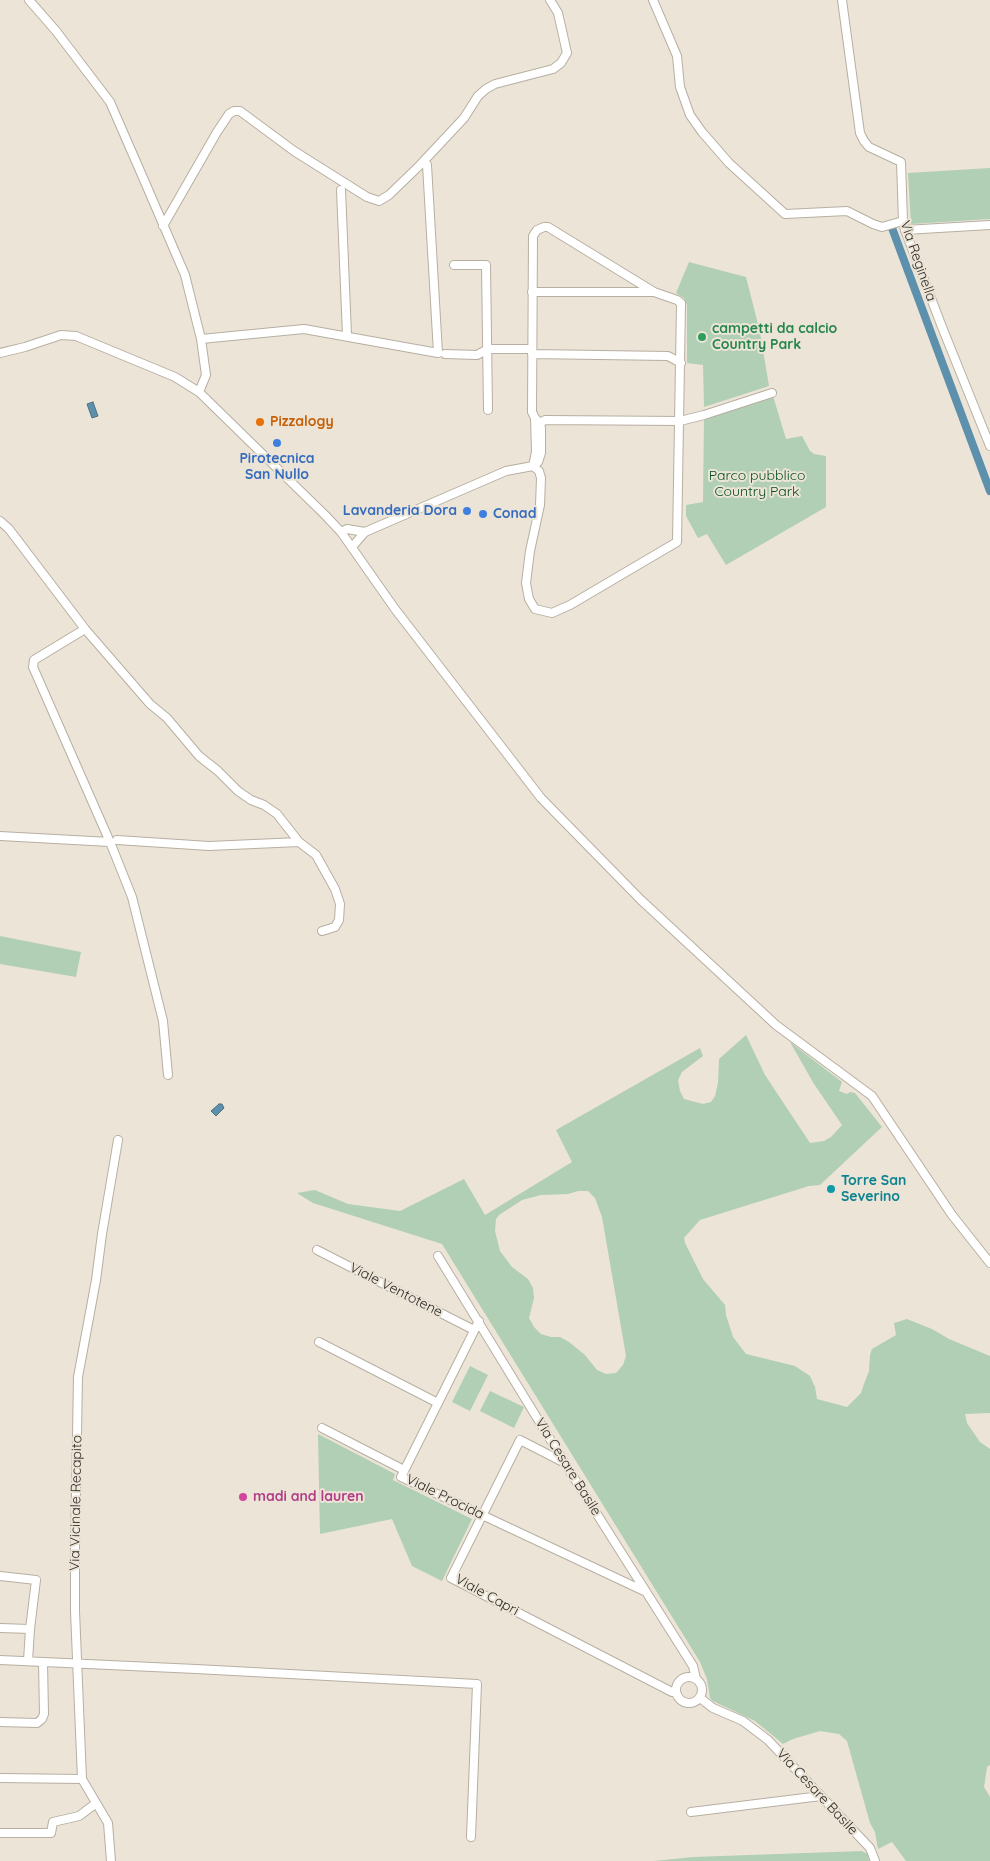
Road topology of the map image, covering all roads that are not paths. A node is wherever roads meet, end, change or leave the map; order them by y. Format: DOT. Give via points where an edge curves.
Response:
graph roads {
  1 [pos="29,0"];
  2 [pos="550,0"];
  3 [pos="653,0"];
  4 [pos="842,0"];
  5 [pos="427,165"];
  6 [pos="341,190"];
  7 [pos="899,222"];
  8 [pos="990,225"];
  9 [pos="163,226"];
  10 [pos="905,230"];
  11 [pos="454,265"];
  12 [pos="532,292"];
  13 [pos="654,292"];
  14 [pos="347,335"];
  15 [pos="201,338"];
  16 [pos="488,350"];
  17 [pos="532,351"];
  18 [pos="0,353"];
  19 [pos="445,354"];
  20 [pos="681,362"];
  21 [pos="199,392"];
  22 [pos="772,393"];
  23 [pos="488,410"];
  24 [pos="538,420"];
  25 [pos="680,420"];
  26 [pos="990,446"];
  27 [pos="533,466"];
  28 [pos="0,521"];
  29 [pos="341,532"];
  30 [pos="365,532"];
  31 [pos="352,547"];
  32 [pos="85,628"];
  33 [pos="0,836"];
  34 [pos="114,841"];
  35 [pos="299,842"];
  36 [pos="322,930"];
  37 [pos="168,1075"];
  38 [pos="118,1140"];
  39 [pos="317,1250"];
  40 [pos="438,1256"];
  41 [pos="990,1263"];
  42 [pos="479,1321"];
  43 [pos="474,1330"];
  44 [pos="319,1342"];
  45 [pos="438,1403"];
  46 [pos="322,1428"];
  47 [pos="564,1462"];
  48 [pos="404,1470"];
  49 [pos="482,1516"];
  50 [pos="0,1576"];
  51 [pos="645,1591"];
  52 [pos="0,1628"];
  53 [pos="30,1629"];
  54 [pos="0,1660"];
  55 [pos="28,1661"];
  56 [pos="43,1662"];
  57 [pos="77,1663"];
  58 [pos="696,1679"];
  59 [pos="676,1692"];
  60 [pos="700,1698"];
  61 [pos="0,1722"];
  62 [pos="0,1778"];
  63 [pos="82,1779"];
  64 [pos="821,1796"];
  65 [pos="96,1804"];
  66 [pos="691,1812"];
  67 [pos="0,1833"];
  68 [pos="471,1836"];
  69 [pos="111,1861"];
  70 [pos="875,1861"];
  1 -- 9 [label="street" via="110,102"];
  2 -- 9 [label="street" via="558,13 567,53 561,63 553,69 486,89 464,118 389,195 378,201 367,197 294,151 240,111 234,111 216,132"];
  3 -- 7 [label="street" via="677,56 680,87 690,115 730,163 785,214 847,211 882,227"];
  4 -- 7 [label="street, Via Reginella" via="860,134 869,147 901,162"];
  5 -- 14 [label="street" via="438,353"];
  6 -- 14 [label="street"];
  7 -- 10 [label="street, Via Reginella"];
  8 -- 10 [label="street"];
  9 -- 15 [label="street" via="185,275"];
  10 -- 26 [label="street, Via Reginella"];
  11 -- 16 [label="street" via="486,265"];
  12 -- 13 [label="street"];
  12 -- 13 [label="street" via="533,236 544,227"];
  12 -- 17 [label="street"];
  13 -- 20 [label="street" via="680,303"];
  14 -- 15 [label="street" via="304,329"];
  15 -- 21 [label="street" via="206,374"];
  16 -- 17 [label="street"];
  16 -- 19 [label="street" via="477,355"];
  16 -- 23 [label="street"];
  17 -- 20 [label="street" via="668,356"];
  17 -- 24 [label="street" via="532,412"];
  18 -- 21 [label="street" via="61,335 76,336 176,377"];
  20 -- 25 [label="street"];
  21 -- 29 [label="street"];
  22 -- 25 [label="street"];
  24 -- 25 [label="street"];
  24 -- 27 [label="street"];
  25 -- 27 [label="street" via="677,542 552,613 536,609 529,599 526,583 540,505 541,478"];
  27 -- 30 [label="street" via="506,471"];
  28 -- 32 [label="street"];
  29 -- 30 [label="street" via="347,529"];
  29 -- 31 [label="street"];
  30 -- 31 [label="street"];
  31 -- 41 [label="street" via="395,610 541,798 641,900 776,1025 872,1096 952,1215"];
  32 -- 34 [label="street" via="34,660 33,667"];
  32 -- 35 [label="street" via="199,756 238,791 277,814"];
  33 -- 34 [label="street"];
  34 -- 35 [label="street" via="209,846"];
  34 -- 37 [label="street" via="132,897 161,1012"];
  35 -- 36 [label="street" via="316,855 340,904 339,920 335,926"];
  38 -- 57 [label="street, Via Vicinale Recapito" via="78,1377 74,1611"];
  39 -- 43 [label="street, Viale Ventotene"];
  40 -- 42 [label="street, Via Cesare Basile"];
  42 -- 43 [label="street, Viale Procida"];
  42 -- 47 [label="street, Via Cesare Basile"];
  43 -- 45 [label="street, Viale Procida"];
  44 -- 45 [label="street"];
  45 -- 48 [label="street, Viale Procida"];
  46 -- 48 [label="street"];
  47 -- 49 [label="street, Viale Capri" via="520,1440"];
  47 -- 51 [label="street, Via Cesare Basile"];
  48 -- 49 [label="street, Viale Procida" via="401,1477"];
  49 -- 51 [label="street, Viale Procida"];
  49 -- 59 [label="street, Viale Capri" via="451,1578"];
  50 -- 53 [label="street" via="36,1580"];
  51 -- 58 [label="street, Via Cesare Basile" via="693,1666"];
  52 -- 53 [label="street"];
  53 -- 55 [label="street"];
  54 -- 55 [label="street"];
  55 -- 56 [label="street"];
  56 -- 57 [label="street"];
  56 -- 61 [label="street" via="42,1719 37,1723"];
  57 -- 63 [label="street, Via Vicinale Recapito"];
  57 -- 68 [label="street" via="477,1684"];
  58 -- 59 [label="street" via="683,1678"];
  58 -- 60 [label="street" via="702,1690"];
  59 -- 60 [label="street" via="685,1703 693,1703"];
  60 -- 64 [label="street, Via Cesare Basile" via="713,1708 743,1721 768,1740"];
  62 -- 63 [label="street"];
  63 -- 65 [label="street, Via Vicinale Recapito"];
  64 -- 66 [label="street"];
  64 -- 70 [label="street, Via Cesare Basile" via="870,1848"];
  65 -- 67 [label="street" via="79,1816 53,1822 51,1833"];
  65 -- 69 [label="street, Via Vicinale Recapito" via="108,1823"];
}
